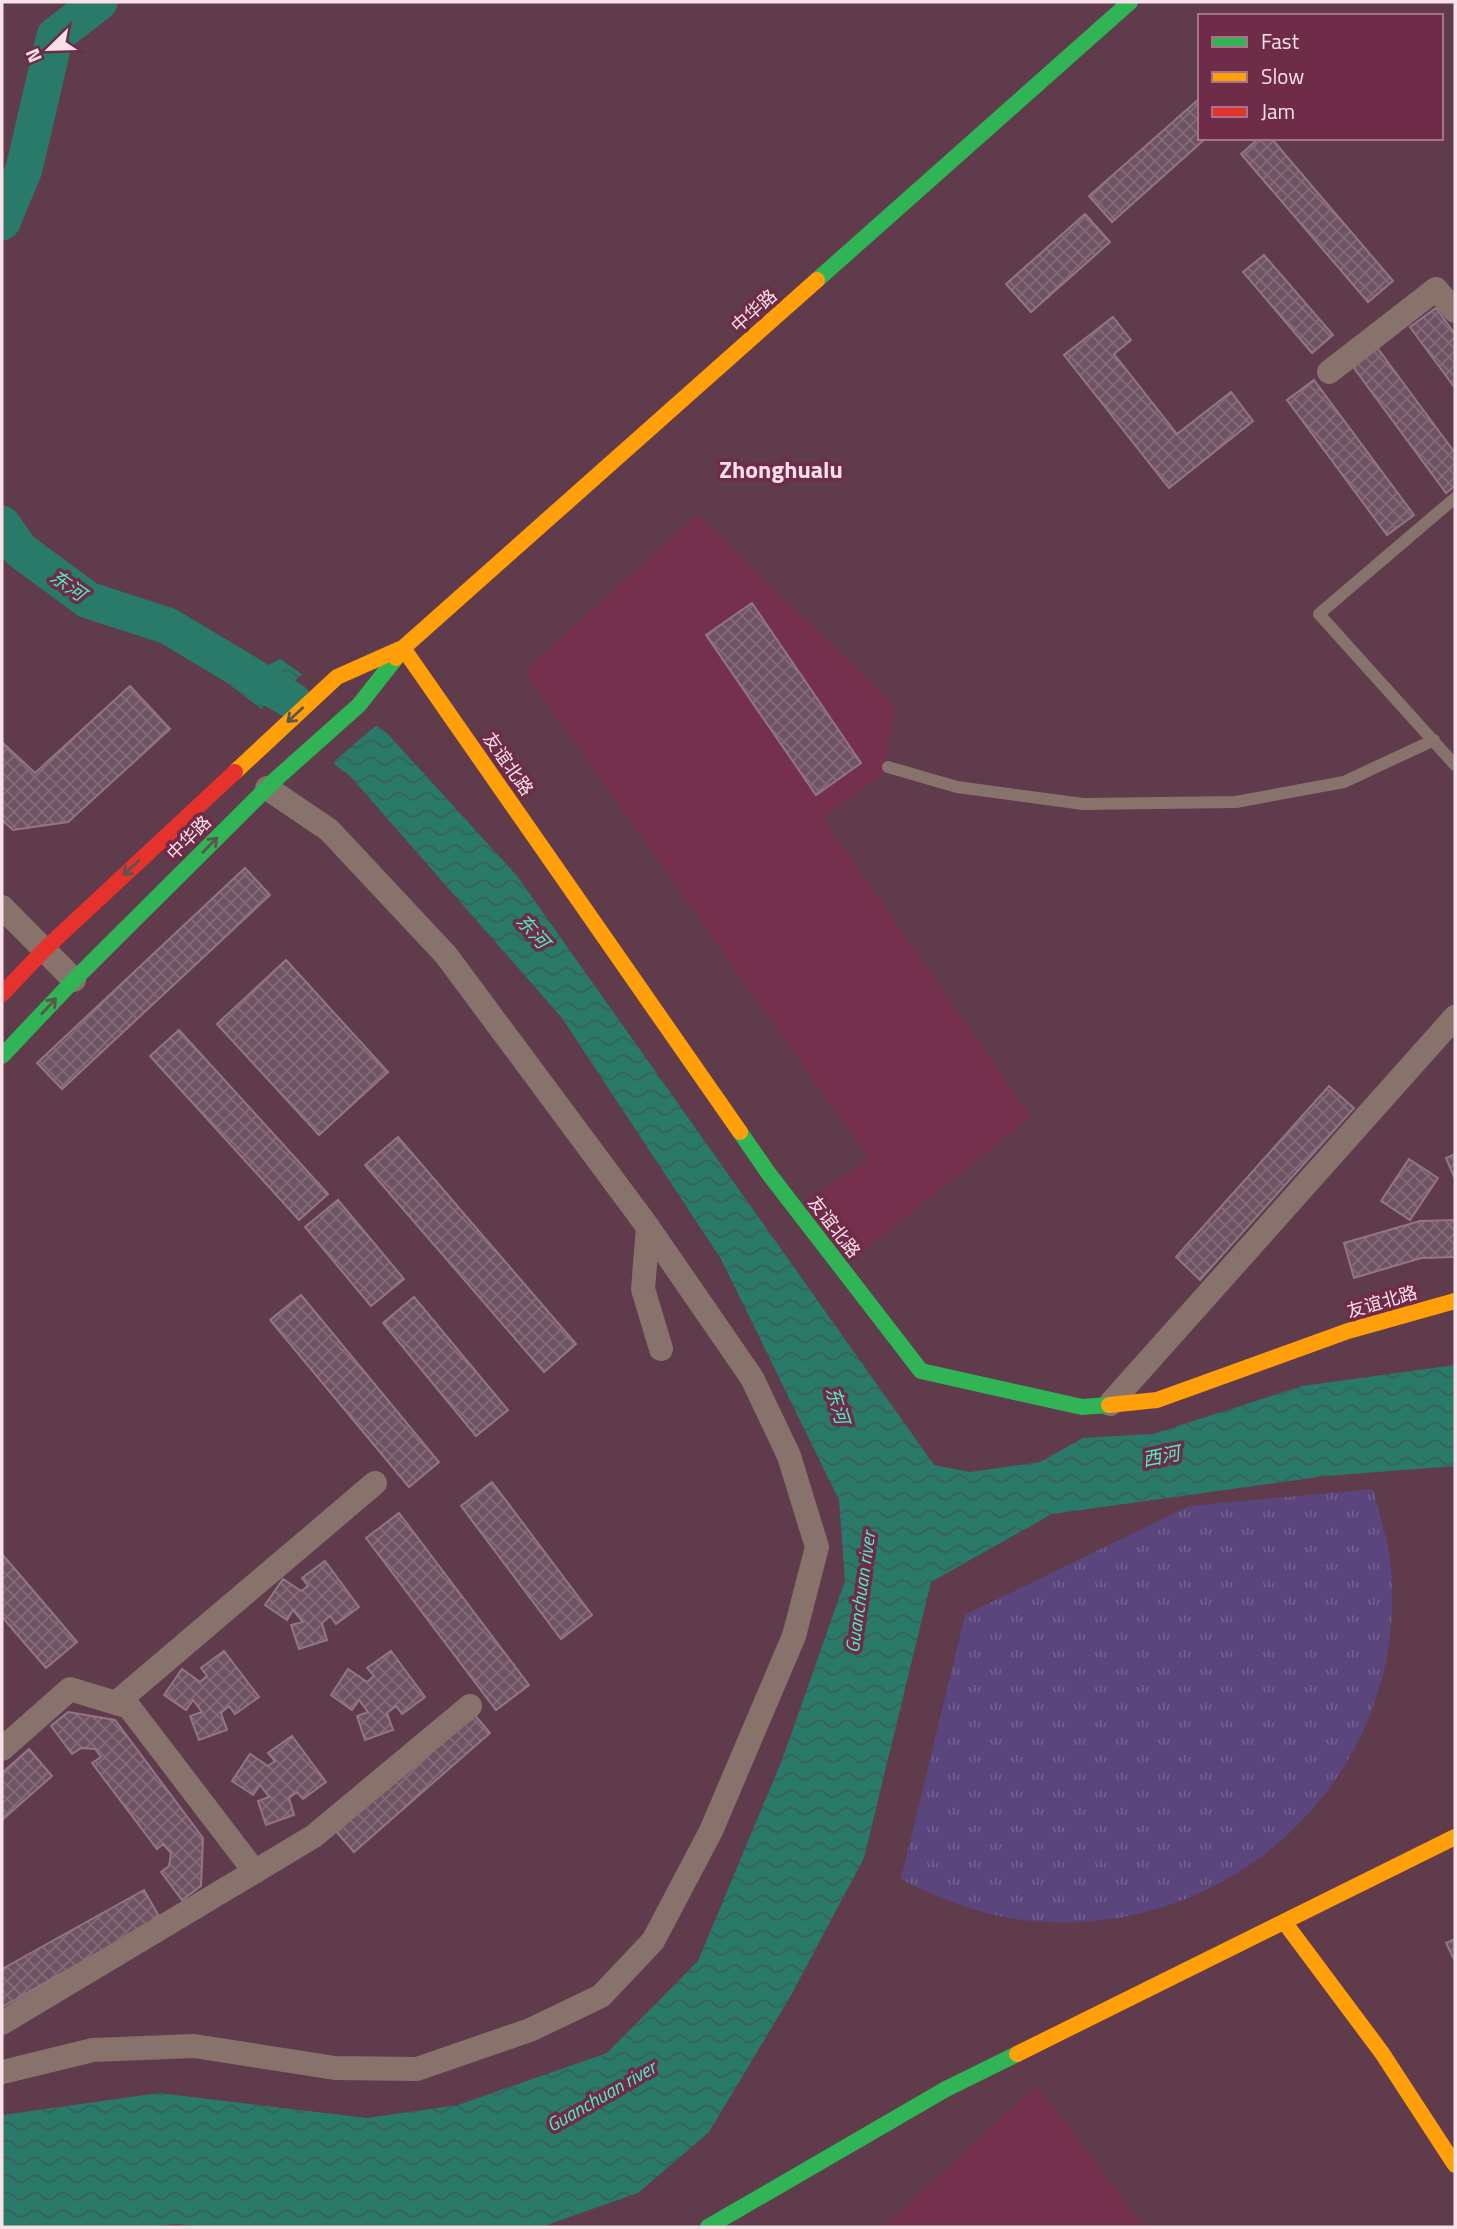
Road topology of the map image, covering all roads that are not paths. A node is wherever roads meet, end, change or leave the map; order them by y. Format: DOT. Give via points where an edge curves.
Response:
graph roads {
  1 [pos="1130,2"];
  2 [pos="1455,311"];
  3 [pos="1329,372"];
  4 [pos="1455,498"];
  5 [pos="403,648"];
  6 [pos="1434,740"];
  7 [pos="1455,765"];
  8 [pos="888,767"];
  9 [pos="272,784"];
  10 [pos="2,907"];
  11 [pos="45,949"];
  12 [pos="74,980"];
  13 [pos="2,994"];
  14 [pos="1455,1017"];
  15 [pos="2,1056"];
  16 [pos="648,1227"];
  17 [pos="1455,1301"];
  18 [pos="661,1349"];
  19 [pos="1110,1404"];
  20 [pos="375,1483"];
  21 [pos="116,1703"];
  22 [pos="470,1706"];
  23 [pos="2,1749"];
  24 [pos="1455,1837"];
  25 [pos="255,1872"];
  26 [pos="1285,1923"];
  27 [pos="2,2023"];
  28 [pos="2,2072"];
  29 [pos="1455,2165"];
  30 [pos="708,2227"];
  1 -- 5 [label="street, 中华路"];
  2 -- 3 [label="street" via="1436,289"];
  4 -- 6 [label="lane" via="1318,614"];
  5 -- 9 [label="street, 中华路" via="359,705"];
  5 -- 11 [label="street, 中华路, one-way" via="337,677"];
  5 -- 19 [label="street, 友谊北路" via="769,1174 921,1371 1082,1407"];
  6 -- 7 [label="lane"];
  6 -- 8 [label="lane" via="1344,782 1236,802 1083,804 957,786"];
  12 -- 9 [label="street, 中华路, one-way"];
  9 -- 16 [label="street" via="329,830 446,956"];
  10 -- 11 [label="street"];
  11 -- 12 [label="street"];
  11 -- 13 [label="street, 中华路"];
  15 -- 12 [label="street, 中华路, one-way"];
  14 -- 19 [label="street"];
  16 -- 18 [label="street" via="642,1289"];
  16 -- 28 [label="street" via="752,1378 789,1456 817,1547 794,1636 711,1831 653,1941 601,1996 530,2030 417,2069 335,2068 194,2046 93,2050"];
  17 -- 19 [label="street, 友谊北路" via="1348,1331 1157,1400"];
  20 -- 21 [label="street"];
  21 -- 23 [label="street" via="70,1689"];
  21 -- 25 [label="street" via="129,1707"];
  22 -- 25 [label="street" via="314,1836"];
  24 -- 26 [label="street"];
  25 -- 27 [label="street"];
  26 -- 29 [label="street" via="1382,2053"];
  26 -- 30 [label="street" via="946,2089"];
}
